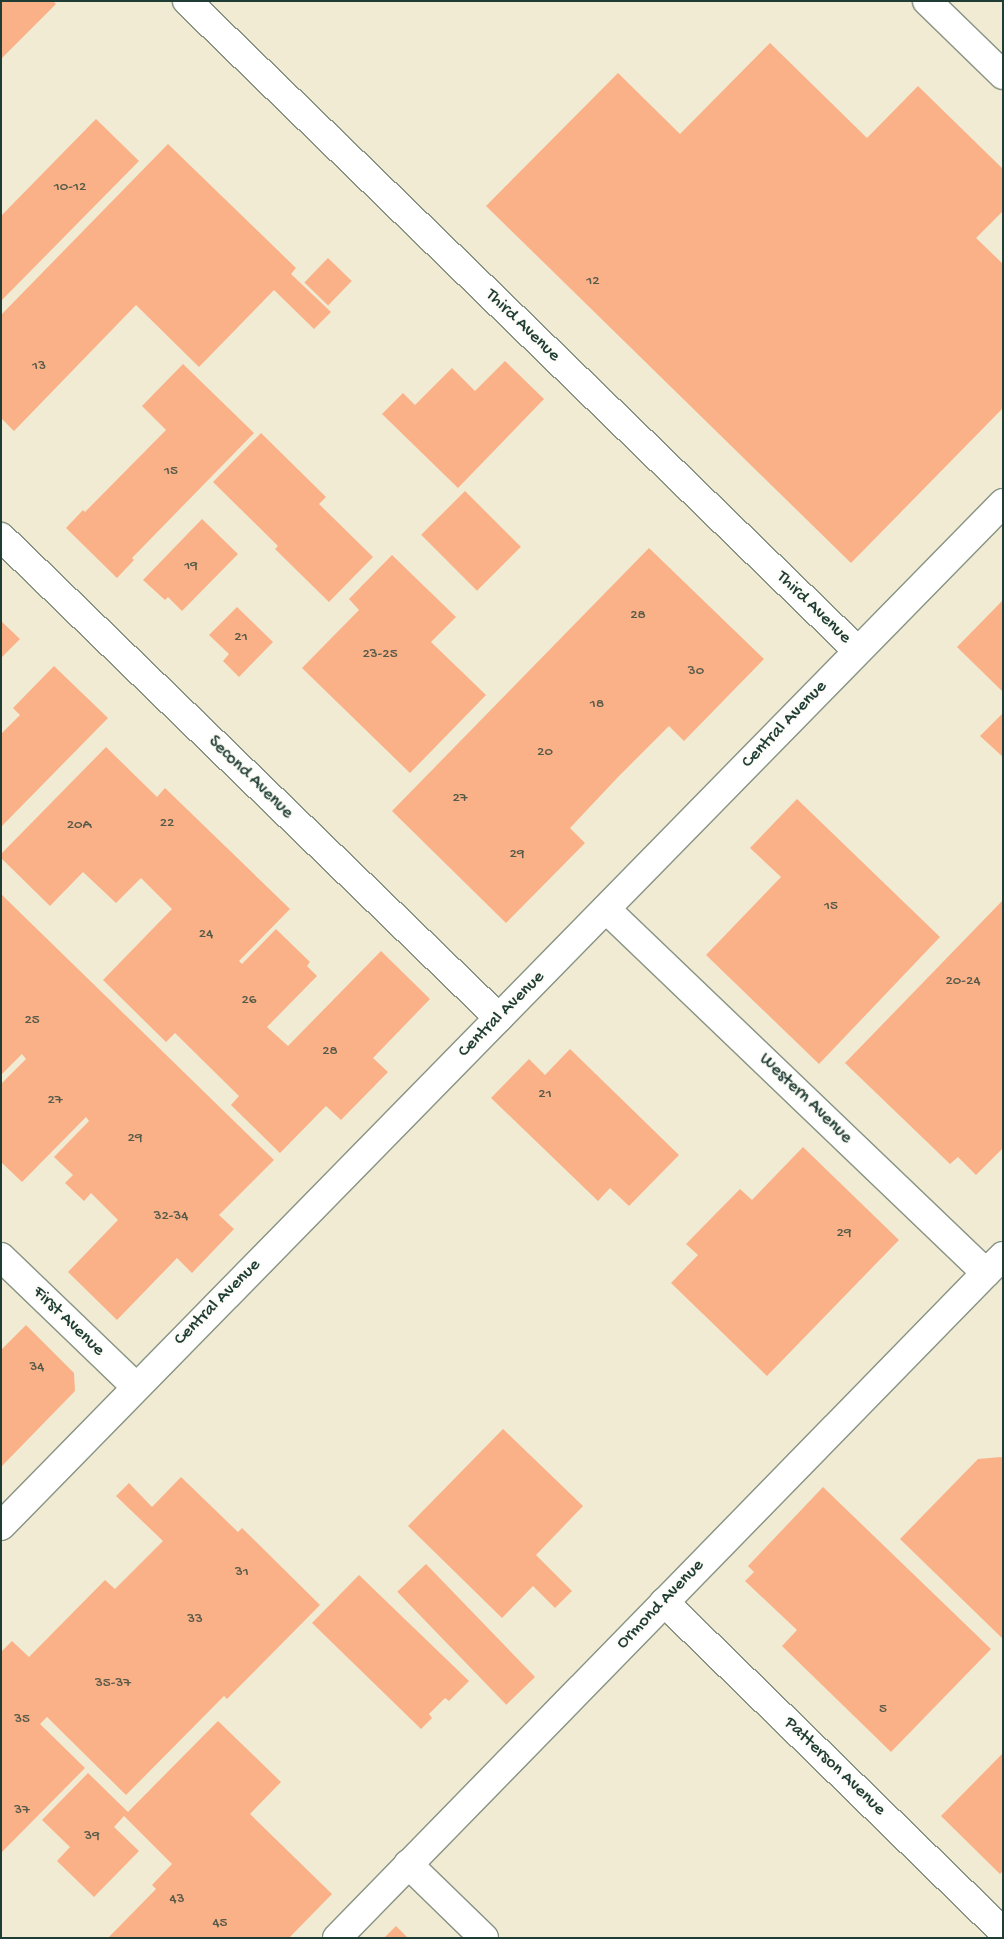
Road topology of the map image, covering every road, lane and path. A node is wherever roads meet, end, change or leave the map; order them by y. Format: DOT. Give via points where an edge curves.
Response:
graph roads {
  1 [pos="187,1"];
  2 [pos="927,1"];
  3 [pos="1003,75"];
  4 [pos="1003,502"];
  5 [pos="1,537"];
  6 [pos="858,651"];
  7 [pos="606,909"];
  8 [pos="499,1018"];
  9 [pos="1,1257"];
  10 [pos="994,1264"];
  11 [pos="136,1387"];
  12 [pos="1,1526"];
  13 [pos="664,1602"];
  14 [pos="408,1864"];
  15 [pos="1003,1932"];
  16 [pos="337,1938"];
  17 [pos="484,1938"];
  1 -- 6 [label="street, Third Avenue"];
  2 -- 3 [label="street"];
  4 -- 6 [label="street, Central Avenue"];
  5 -- 8 [label="street, Second Avenue"];
  6 -- 7 [label="street, Central Avenue"];
  7 -- 8 [label="street, Central Avenue"];
  7 -- 10 [label="street, Western Avenue"];
  8 -- 11 [label="street, Central Avenue"];
  9 -- 11 [label="street, First Avenue"];
  10 -- 13 [label="street, Ormond Avenue"];
  11 -- 12 [label="street, Central Avenue"];
  13 -- 14 [label="street, Ormond Avenue"];
  13 -- 15 [label="street, Patterson Avenue"];
  14 -- 16 [label="street, Ormond Avenue"];
  14 -- 17 [label="street"];
}
